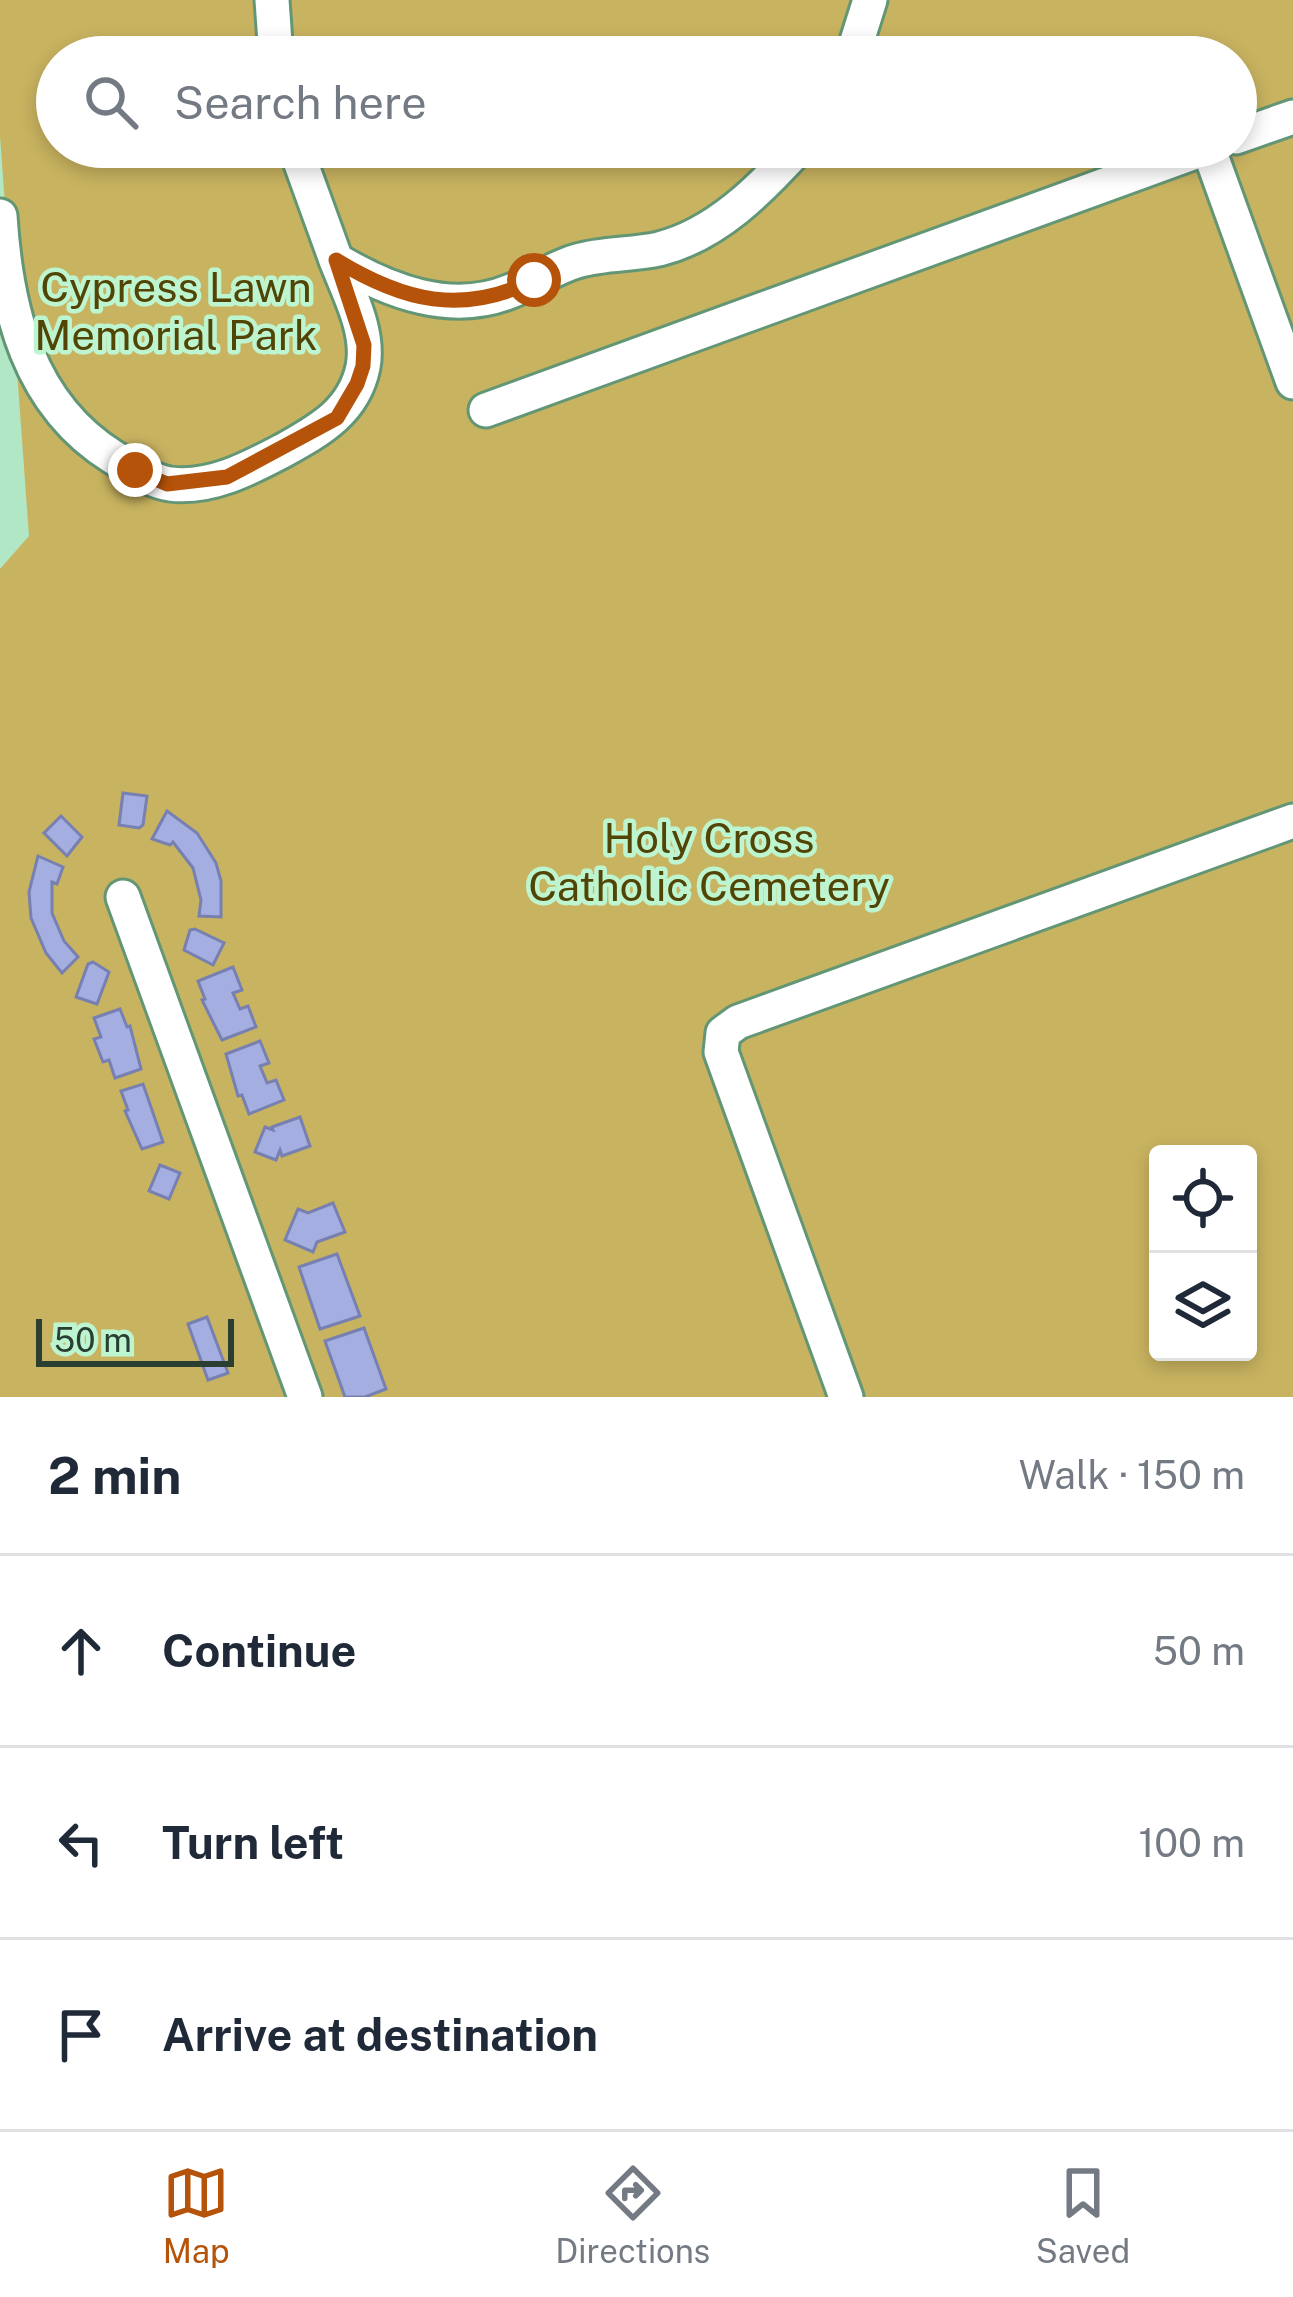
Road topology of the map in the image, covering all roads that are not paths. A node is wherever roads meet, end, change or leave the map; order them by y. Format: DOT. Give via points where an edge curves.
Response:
graph roads {
  1 [pos="272,0"];
  2 [pos="870,0"];
  3 [pos="275,36"];
  4 [pos="859,36"];
  5 [pos="1293,117"];
  6 [pos="1257,130"];
  7 [pos="303,168"];
  8 [pos="778,168"];
  9 [pos="1151,168"];
  10 [pos="1217,168"];
  11 [pos="0,217"];
  12 [pos="336,260"];
  13 [pos="1293,382"];
  14 [pos="486,410"];
  15 [pos="1293,821"];
  16 [pos="123,897"];
  17 [pos="304,1397"];
  18 [pos="846,1397"];
  1 -- 3 [label="lane"];
  2 -- 4 [label="lane"];
  5 -- 6 [label="lane"];
  7 -- 12 [label="lane"];
  8 -- 12 [label="lane" via="685,241 570,262 488,299 431,300"];
  9 -- 14 [label="lane"];
  10 -- 13 [label="lane"];
  11 -- 12 [label="lane" via="16,322 49,397 104,451 167,484 227,477 337,418 357,384 364,345"];
  15 -- 18 [label="lane" via="723,1033 721,1052"];
  16 -- 17 [label="lane"];
}
